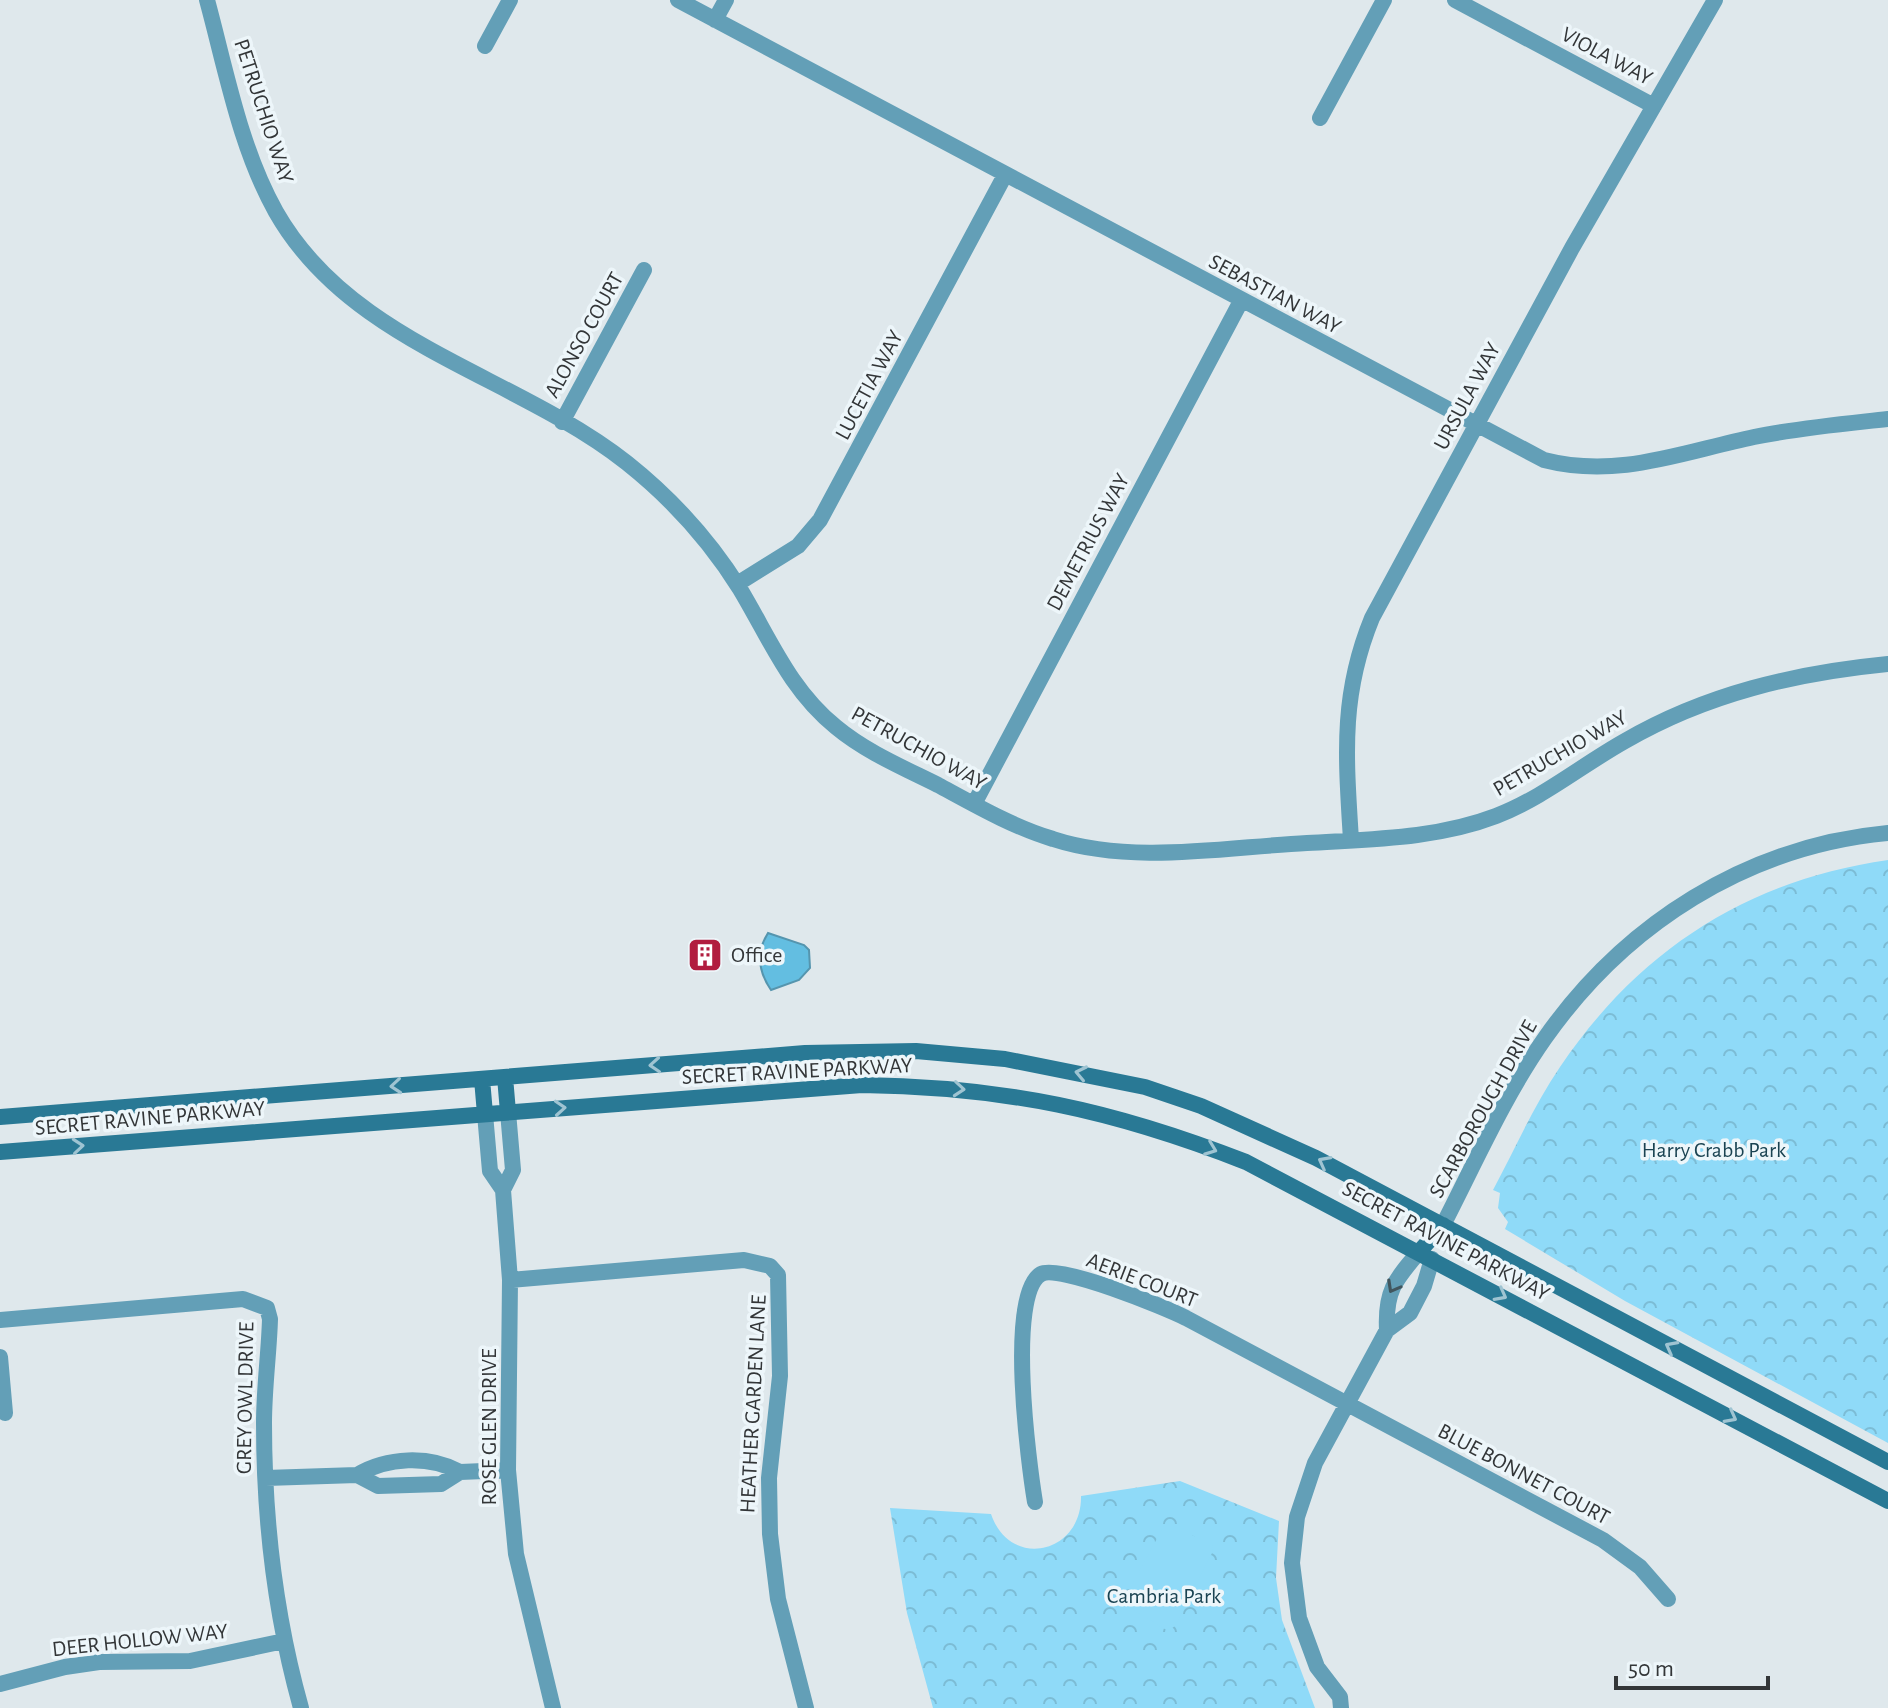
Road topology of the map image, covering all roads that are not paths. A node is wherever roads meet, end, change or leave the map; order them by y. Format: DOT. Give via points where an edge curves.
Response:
graph roads {
  1 [pos="207,0"];
  2 [pos="510,0"];
  3 [pos="678,0"];
  4 [pos="726,0"];
  5 [pos="1384,0"];
  6 [pos="1455,0"];
  7 [pos="1715,0"];
  8 [pos="715,20"];
  9 [pos="485,46"];
  10 [pos="1654,106"];
  11 [pos="1320,118"];
  12 [pos="1005,175"];
  13 [pos="644,270"];
  14 [pos="1241,301"];
  15 [pos="1888,419"];
  16 [pos="562,422"];
  17 [pos="1476,426"];
  18 [pos="737,584"];
  19 [pos="1888,664"];
  20 [pos="974,804"];
  21 [pos="1888,833"];
  22 [pos="1351,840"];
  23 [pos="505,1077"];
  24 [pos="482,1079"];
  25 [pos="508,1112"];
  26 [pos="485,1114"];
  27 [pos="0,1117"];
  28 [pos="0,1152"];
  29 [pos="503,1190"];
  30 [pos="1443,1225"];
  31 [pos="1426,1255"];
  32 [pos="510,1280"];
  33 [pos="0,1320"];
  34 [pos="1387,1330"];
  35 [pos="0,1357"];
  36 [pos="1347,1404"];
  37 [pos="5,1413"];
  38 [pos="413,1462"];
  39 [pos="1888,1462"];
  40 [pos="508,1470"];
  41 [pos="460,1472"];
  42 [pos="357,1475"];
  43 [pos="266,1478"];
  44 [pos="414,1484"];
  45 [pos="1888,1501"];
  46 [pos="1035,1502"];
  47 [pos="1668,1599"];
  48 [pos="284,1641"];
  49 [pos="0,1684"];
  50 [pos="301,1708"];
  51 [pos="553,1708"];
  52 [pos="806,1708"];
  53 [pos="1341,1708"];
  1 -- 16 [label="street, PETRUCHIO WAY" via="255,168 276,212 313,263 380,320"];
  2 -- 9 [label="street"];
  3 -- 8 [label="street, SEBASTIAN WAY"];
  4 -- 8 [label="street"];
  5 -- 11 [label="street"];
  6 -- 10 [label="street, VIOLA WAY"];
  7 -- 10 [label="street, URSULA WAY"];
  8 -- 12 [label="street, SEBASTIAN WAY"];
  10 -- 17 [label="street, URSULA WAY"];
  12 -- 14 [label="street, SEBASTIAN WAY"];
  12 -- 18 [label="street, LUCETIA WAY" via="820,520 798,546"];
  13 -- 16 [label="street, ALONSO COURT"];
  14 -- 17 [label="street, SEBASTIAN WAY"];
  14 -- 20 [label="street, DEMETRIUS WAY"];
  15 -- 17 [label="street, SEBASTIAN WAY" via="1788,431 1608,468 1544,460"];
  16 -- 18 [label="street, PETRUCHIO WAY" via="616,454 657,489"];
  17 -- 22 [label="street, URSULA WAY" via="1372,618 1353,669 1345,736"];
  18 -- 20 [label="street, PETRUCHIO WAY" via="782,666 822,715 857,742"];
  19 -- 22 [label="street, PETRUCHIO WAY" via="1778,680 1686,710 1494,817 1436,833"];
  20 -- 22 [label="street, PETRUCHIO WAY" via="1054,840 1107,850"];
  21 -- 30 [label="street, SCARBOROUGH DRIVE" via="1836,840 1764,862 1689,898 1622,948 1543,1040"];
  23 -- 24 [label="main road, SECRET RAVINE PARKWAY"];
  23 -- 25 [label="main road"];
  30 -- 23 [label="main road, SECRET RAVINE PARKWAY, one-way" via="1316,1158 1201,1106 1145,1087 1005,1059 916,1051 832,1052"];
  24 -- 26 [label="main road"];
  24 -- 27 [label="main road, SECRET RAVINE PARKWAY, one-way"];
  25 -- 26 [label="main road, SECRET RAVINE PARKWAY"];
  25 -- 29 [label="street, ROSE GLEN DRIVE" via="513,1170"];
  25 -- 31 [label="main road, SECRET RAVINE PARKWAY, one-way" via="862,1085 1018,1096 1138,1122 1191,1141 1273,1175"];
  28 -- 26 [label="main road, SECRET RAVINE PARKWAY, one-way"];
  26 -- 29 [label="street, ROSE GLEN DRIVE" via="490,1171"];
  29 -- 32 [label="street, ROSE GLEN DRIVE"];
  30 -- 31 [label="main road"];
  39 -- 30 [label="main road, SECRET RAVINE PARKWAY, one-way"];
  31 -- 34 [label="street" via="1424,1286 1410,1313"];
  31 -- 34 [label="street, one-way" via="1398,1276 1386,1300"];
  31 -- 45 [label="main road, SECRET RAVINE PARKWAY, one-way"];
  32 -- 40 [label="street, ROSE GLEN DRIVE"];
  32 -- 52 [label="street, HEATHER GARDEN LANE" via="744,1260 770,1266 778,1275 780,1376 769,1478 770,1534 778,1599"];
  33 -- 43 [label="street, GREY OWL DRIVE" via="243,1299 267,1308"];
  34 -- 36 [label="street"];
  35 -- 37 [label="street"];
  36 -- 46 [label="street, AERIE COURT" via="1164,1307 1058,1272 1041,1274 1029,1286 1021,1396"];
  36 -- 47 [label="street, BLUE BONNET COURT" via="1603,1540 1640,1567"];
  36 -- 53 [label="street" via="1303,1492 1292,1563 1293,1591 1307,1645 1340,1697"];
  38 -- 41 [label="street" via="440,1461"];
  38 -- 42 [label="street" via="377,1463"];
  38 -- 44 [label="street"];
  40 -- 41 [label="street"];
  40 -- 51 [label="street, ROSE GLEN DRIVE" via="516,1554"];
  41 -- 44 [label="street" via="441,1484"];
  42 -- 43 [label="street"];
  42 -- 44 [label="street" via="378,1486"];
  43 -- 48 [label="street, GREY OWL DRIVE"];
  48 -- 49 [label="street, DEER HOLLOW WAY" via="190,1661 65,1667"];
  48 -- 50 [label="street, GREY OWL DRIVE"];
}
